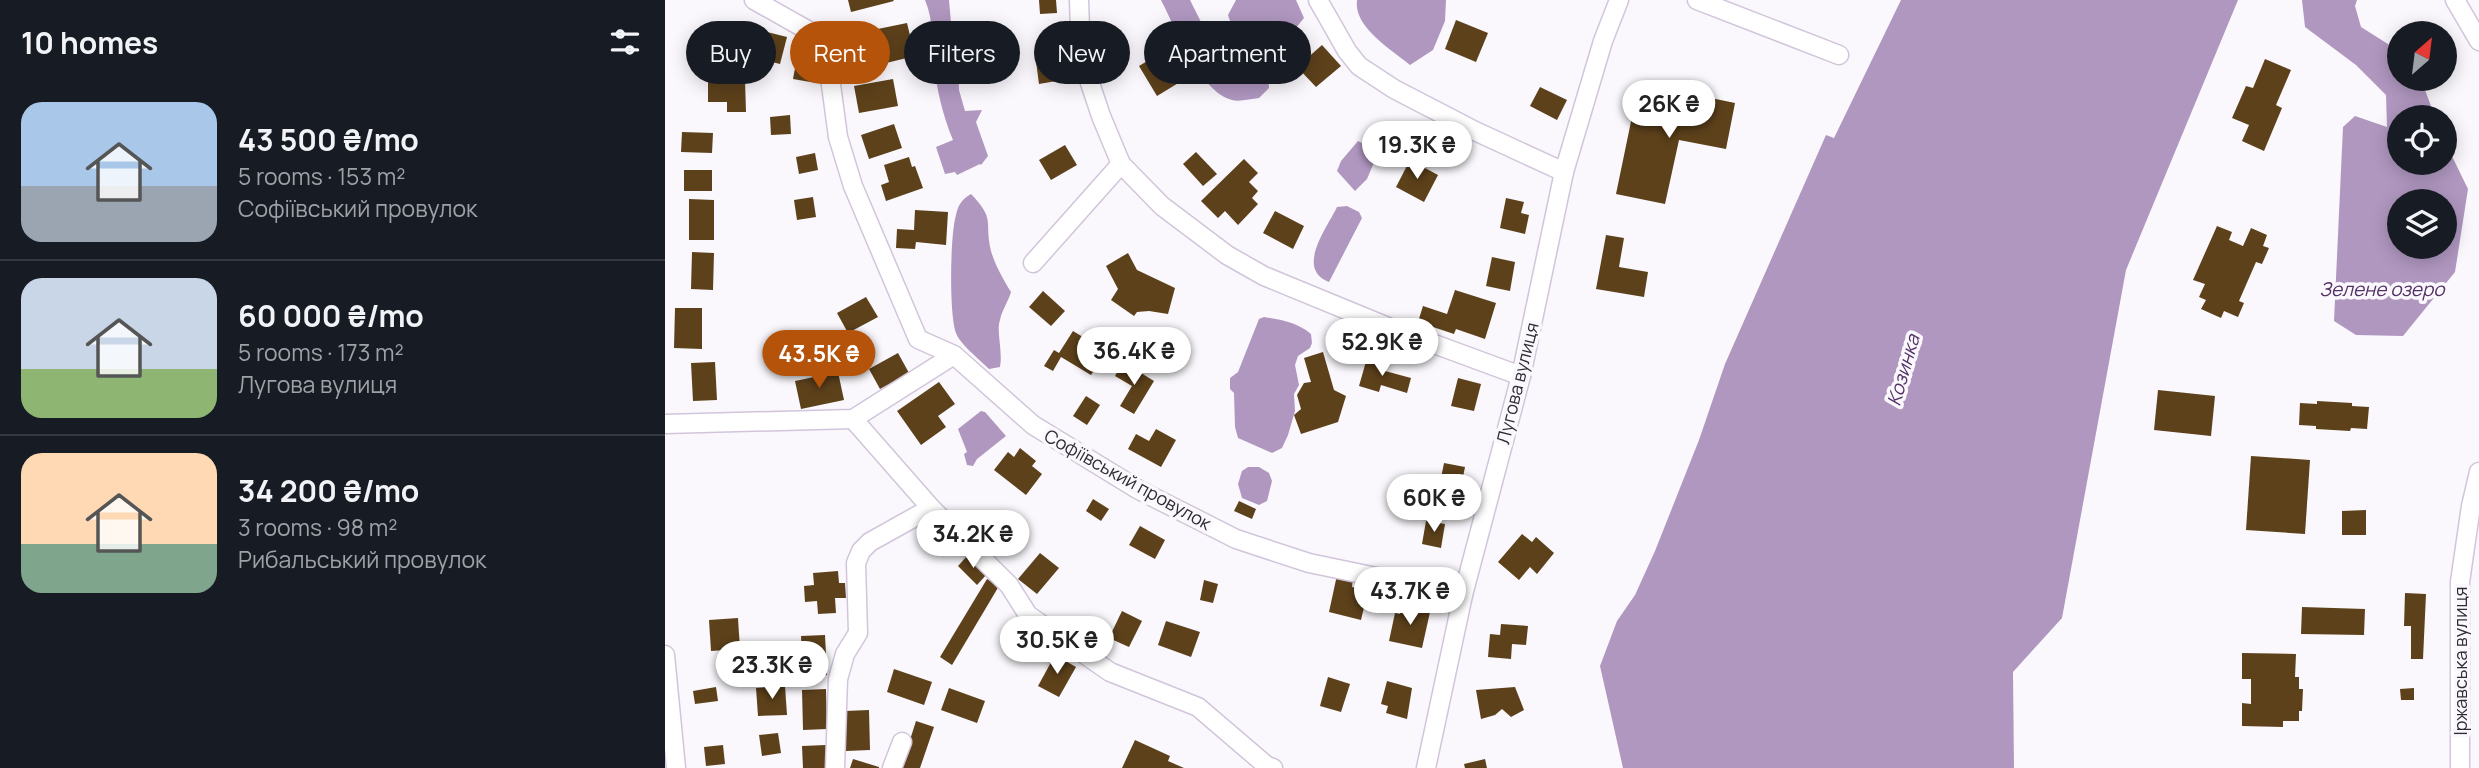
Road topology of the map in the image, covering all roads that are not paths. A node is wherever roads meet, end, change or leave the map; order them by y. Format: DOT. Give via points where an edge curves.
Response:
graph roads {
  1 [pos="754,0"];
  2 [pos="1079,0"];
  3 [pos="1318,0"];
  4 [pos="1619,0"];
  5 [pos="1697,0"];
  6 [pos="2455,0"];
  7 [pos="2479,41"];
  8 [pos="1839,54"];
  9 [pos="1121,164"];
  10 [pos="1564,172"];
  11 [pos="1033,263"];
  12 [pos="954,355"];
  13 [pos="1521,376"];
  14 [pos="853,419"];
  15 [pos="665,424"];
  16 [pos="2479,472"];
  17 [pos="931,508"];
  18 [pos="1463,595"];
  19 [pos="665,655"];
  20 [pos="902,742"];
  21 [pos="676,768"];
  22 [pos="835,768"];
  23 [pos="892,768"];
  24 [pos="1273,768"];
  25 [pos="1426,768"];
  26 [pos="2460,768"];
  1 -- 12 [label="street, Софіївський провулок" via="825,40 838,137 853,186 918,339"];
  2 -- 9 [label="street" via="1089,80"];
  3 -- 10 [label="street" via="1359,66 1475,131"];
  4 -- 10 [label="street, Лугова вулиця"];
  5 -- 8 [label="street"];
  6 -- 7 [label="street"];
  9 -- 11 [label="street"];
  9 -- 13 [label="street" via="1194,232 1264,276"];
  10 -- 13 [label="street, Лугова вулиця"];
  12 -- 14 [label="street"];
  12 -- 18 [label="street, Софіївський провулок" via="1033,425 1139,490 1236,539 1309,563"];
  13 -- 18 [label="street, Лугова вулиця"];
  14 -- 15 [label="street"];
  14 -- 17 [label="street"];
  16 -- 26 [label="street, Іржавська вулиця" via="2460,582"];
  17 -- 22 [label="street" via="870,542 856,563 858,633 845,654 838,679"];
  17 -- 24 [label="street" via="1009,585 1028,615 1110,672 1198,706"];
  18 -- 25 [label="street, Лугова вулиця"];
  19 -- 21 [label="street"];
  20 -- 23 [label="street"];
}
